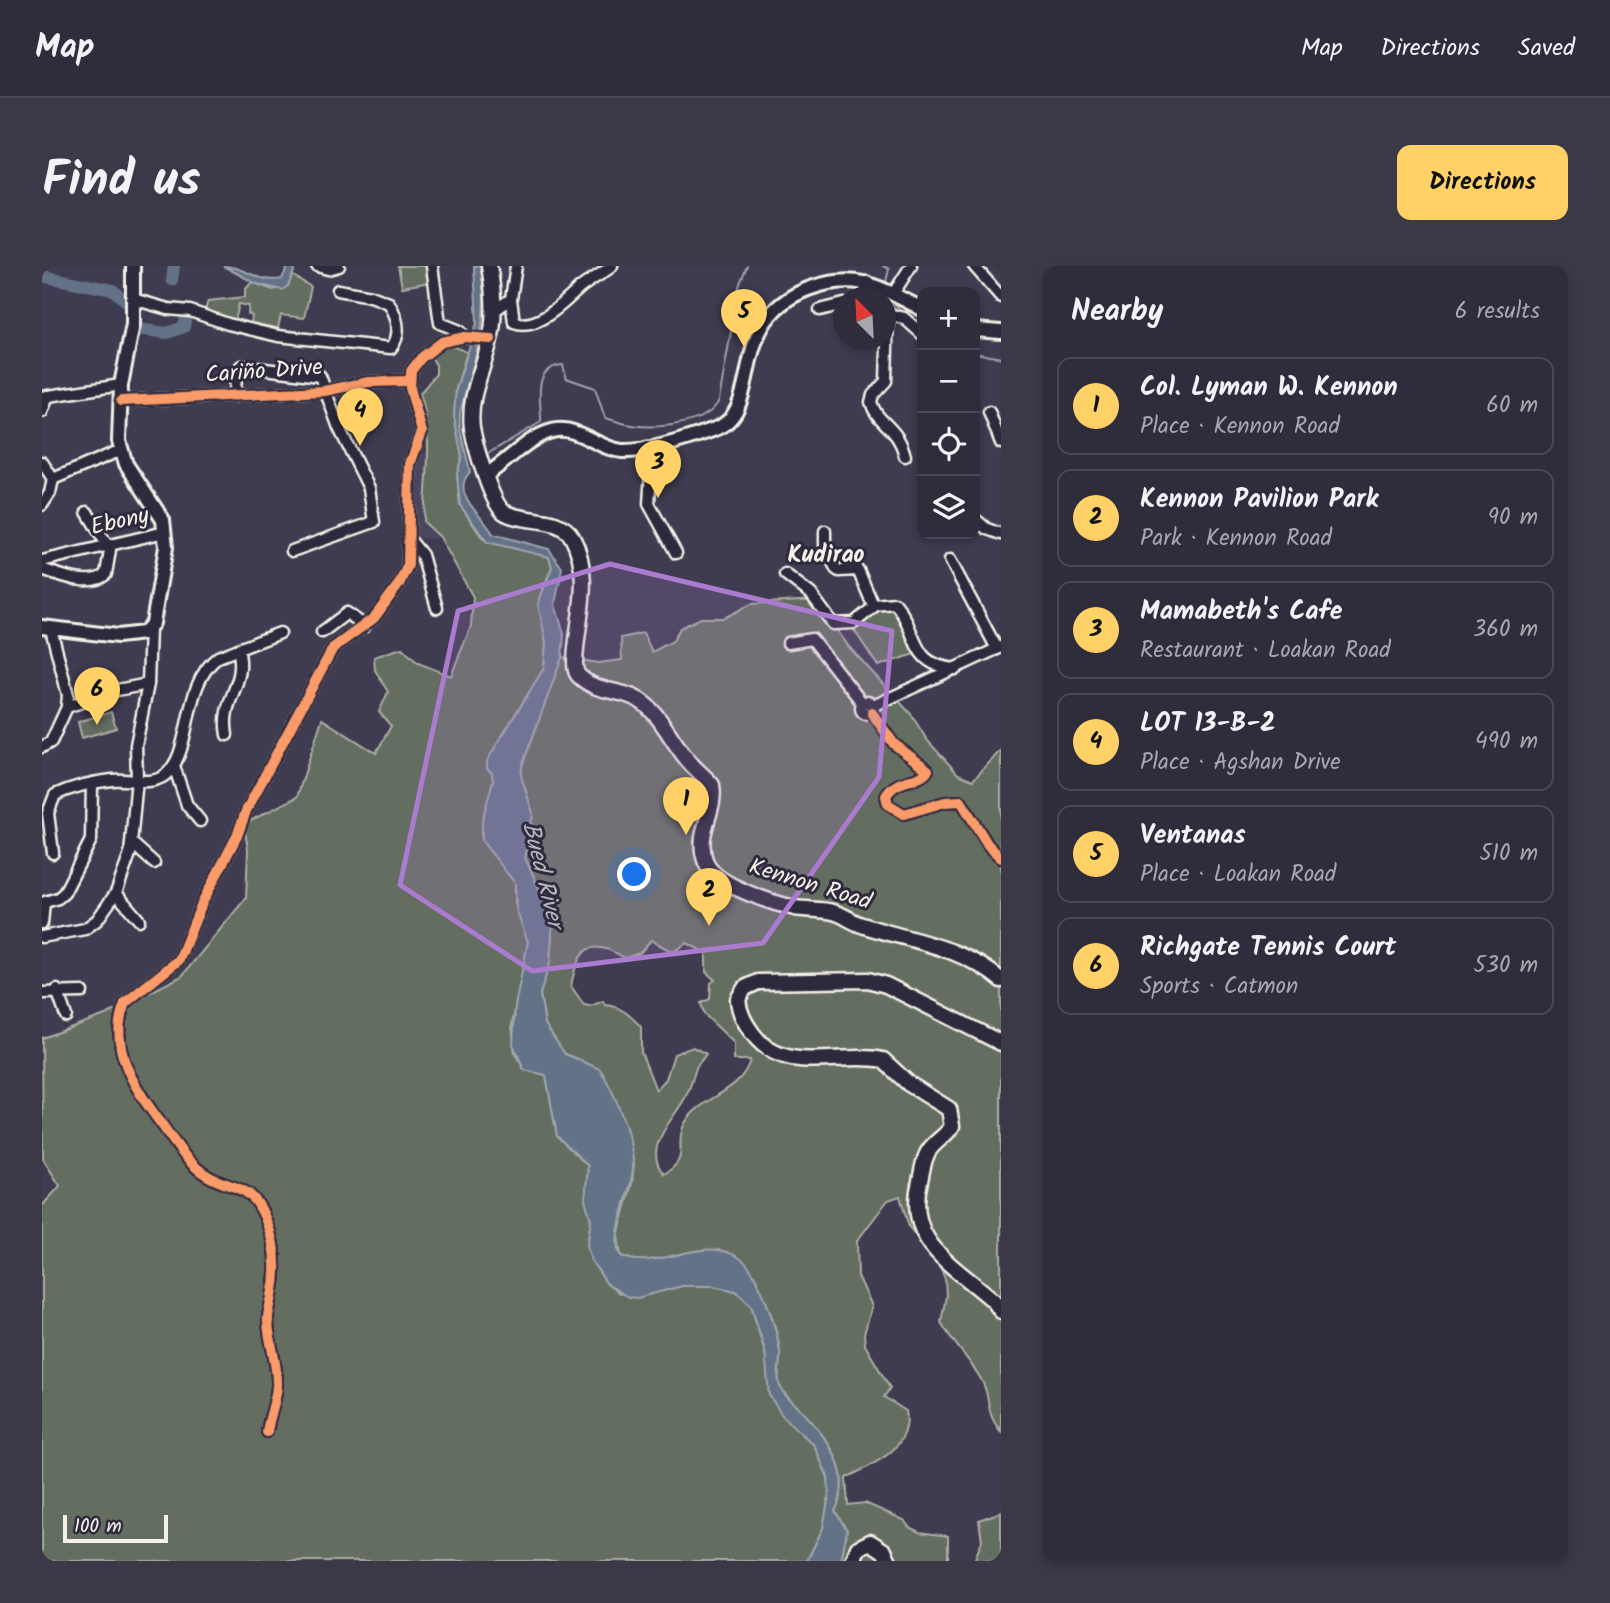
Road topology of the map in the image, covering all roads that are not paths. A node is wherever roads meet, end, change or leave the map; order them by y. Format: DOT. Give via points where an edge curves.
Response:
graph roads {
  1 [pos="133,266"];
  2 [pos="317,266"];
  3 [pos="339,266"];
  4 [pos="432,266"];
  5 [pos="489,266"];
  6 [pos="516,266"];
  7 [pos="612,266"];
  8 [pos="911,266"];
  9 [pos="974,266"];
  10 [pos="872,284"];
  11 [pos="870,287"];
  12 [pos="879,287"];
  13 [pos="896,287"];
  14 [pos="338,290"];
  15 [pos="896,295"];
  16 [pos="1001,297"];
  17 [pos="133,299"];
  18 [pos="511,299"];
  19 [pos="917,306"];
  20 [pos="833,307"];
  21 [pos="820,310"];
  22 [pos="492,312"];
  23 [pos="896,316"];
  24 [pos="917,330"];
  25 [pos="980,330"];
  26 [pos="1001,332"];
  27 [pos="468,338"];
  28 [pos="488,339"];
  29 [pos="886,350"];
  30 [pos="410,381"];
  31 [pos="121,385"];
  32 [pos="324,391"];
  33 [pos="235,396"];
  34 [pos="45,397"];
  35 [pos="121,401"];
  36 [pos="42,412"];
  37 [pos="989,412"];
  38 [pos="1001,443"];
  39 [pos="647,447"];
  40 [pos="121,453"];
  41 [pos="905,456"];
  42 [pos="42,463"];
  43 [pos="484,469"];
  44 [pos="53,478"];
  45 [pos="42,505"];
  46 [pos="87,512"];
  47 [pos="980,523"];
  48 [pos="825,531"];
  49 [pos="165,532"];
  50 [pos="1001,534"];
  51 [pos="409,539"];
  52 [pos="107,544"];
  53 [pos="292,551"];
  54 [pos="676,553"];
  55 [pos="950,560"];
  56 [pos="42,561"];
  57 [pos="42,569"];
  58 [pos="785,574"];
  59 [pos="876,605"];
  60 [pos="437,608"];
  61 [pos="365,626"];
  62 [pos="46,628"];
  63 [pos="150,628"];
  64 [pos="322,632"];
  65 [pos="280,633"];
  66 [pos="788,643"];
  67 [pos="999,648"];
  68 [pos="238,649"];
  69 [pos="956,668"];
  70 [pos="148,684"];
  71 [pos="869,707"];
  72 [pos="67,708"];
  73 [pos="228,735"];
  74 [pos="42,747"];
  75 [pos="174,766"];
  76 [pos="137,779"];
  77 [pos="92,784"];
  78 [pos="200,821"];
  79 [pos="133,844"];
  80 [pos="53,853"];
  81 [pos="1001,858"];
  82 [pos="154,863"];
  83 [pos="116,893"];
  84 [pos="43,903"];
  85 [pos="139,920"];
  86 [pos="42,923"];
  87 [pos="42,937"];
  88 [pos="1001,980"];
  89 [pos="57,990"];
  90 [pos="82,992"];
  91 [pos="42,993"];
  92 [pos="66,1016"];
  93 [pos="1001,1043"];
  94 [pos="1001,1311"];
  95 [pos="267,1433"];
  96 [pos="853,1561"];
  97 [pos="889,1561"];
  1 -- 17 [label="main road"];
  2 -- 3 [label="street"];
  4 -- 27 [label="street" via="440,324"];
  5 -- 22 [label="highway, Kennon Road"];
  6 -- 18 [label="street"];
  7 -- 18 [label="street" via="557,310 529,322 514,322"];
  8 -- 13 [label="street"];
  9 -- 16 [label="street"];
  10 -- 11 [label="street"];
  10 -- 12 [label="main road"];
  10 -- 39 [label="main road" via="824,284 773,308 750,355 735,416 717,429"];
  14 -- 17 [label="street" via="389,303 398,331 391,348 278,337"];
  15 -- 19 [label="main road"];
  17 -- 31 [label="main road"];
  18 -- 22 [label="street"];
  20 -- 21 [label="street"];
  22 -- 28 [label="highway, Kennon Road"];
  23 -- 24 [label="street"];
  25 -- 26 [label="main road"];
  27 -- 28 [label="street"];
  27 -- 30 [label="street" via="437,345 415,365"];
  28 -- 43 [label="highway, Kennon Road" via="473,391 472,429"];
  29 -- 41 [label="street" via="886,381 871,402 898,435"];
  30 -- 32 [label="street, Cariño Drive" via="369,382"];
  30 -- 51 [label="street" via="422,432 410,464"];
  31 -- 34 [label="street"];
  31 -- 35 [label="main road"];
  32 -- 33 [label="street, Cariño Drive"];
  32 -- 33 [label="street, Cariño Drive" via="315,374 241,366 236,372"];
  32 -- 53 [label="street" via="369,488 374,522"];
  33 -- 35 [label="street, Cariño Drive"];
  34 -- 36 [label="street"];
  35 -- 40 [label="main road"];
  37 -- 38 [label="street"];
  39 -- 43 [label="main road" via="612,449 555,430"];
  39 -- 54 [label="street" via="649,504"];
  40 -- 44 [label="street"];
  40 -- 49 [label="main road" via="160,512"];
  42 -- 44 [label="street"];
  43 -- 88 [label="highway, Kennon Road" via="501,510 564,528 571,536 581,561 583,584 574,666 578,676 594,687 638,699 712,785 701,844 716,877 782,905 829,911 860,925 930,943 972,960"];
  44 -- 45 [label="street"];
  46 -- 52 [label="street"];
  47 -- 50 [label="street"];
  48 -- 59 [label="street" via="825,545 836,569 858,570 865,593"];
  49 -- 52 [label="street, Ebony"];
  49 -- 63 [label="main road" via="158,603"];
  51 -- 60 [label="street" via="422,555"];
  51 -- 61 [label="street" via="404,575"];
  52 -- 56 [label="street, Ebony"];
  52 -- 57 [label="street" via="110,560 100,579"];
  55 -- 67 [label="street"];
  58 -- 59 [label="street" via="811,594 833,624 853,623"];
  59 -- 69 [label="street" via="895,603 928,662"];
  61 -- 64 [label="street" via="347,613"];
  61 -- 95 [label="street" via="338,642 325,662 246,811 184,952 125,1003 119,1023 125,1066 186,1157 201,1170 250,1194 268,1227 276,1271 267,1321 277,1387"];
  62 -- 63 [label="main road" via="118,636 137,635"];
  62 -- 72 [label="street" via="68,689"];
  63 -- 70 [label="street"];
  65 -- 68 [label="street"];
  66 -- 71 [label="street" via="811,639"];
  67 -- 69 [label="street"];
  68 -- 73 [label="street" via="242,671 225,714"];
  68 -- 75 [label="street" via="218,657 205,669"];
  69 -- 71 [label="street"];
  70 -- 72 [label="street"];
  70 -- 76 [label="street" via="136,745"];
  71 -- 81 [label="street" via="894,744 928,770 895,785 886,796 888,804 904,814 961,801"];
  72 -- 74 [label="street" via="51,742"];
  75 -- 76 [label="street" via="157,780"];
  75 -- 78 [label="street" via="187,805"];
  76 -- 77 [label="street"];
  76 -- 79 [label="street"];
  77 -- 80 [label="street" via="51,799 48,813"];
  77 -- 84 [label="street" via="90,844 64,893"];
  79 -- 82 [label="street"];
  79 -- 83 [label="street"];
  83 -- 85 [label="street"];
  83 -- 87 [label="street" via="85,929"];
  84 -- 86 [label="street"];
  89 -- 90 [label="street"];
  89 -- 91 [label="street"];
  89 -- 92 [label="street"];
  93 -- 94 [label="highway" via="887,985 868,980 758,982 745,988 738,999 750,1031 774,1052 814,1060 883,1060 909,1084 949,1108 952,1126 927,1153 924,1163 915,1200 917,1221 936,1250"];
  96 -- 97 [label="highway" via="858,1548 870,1542 884,1551"];
}
